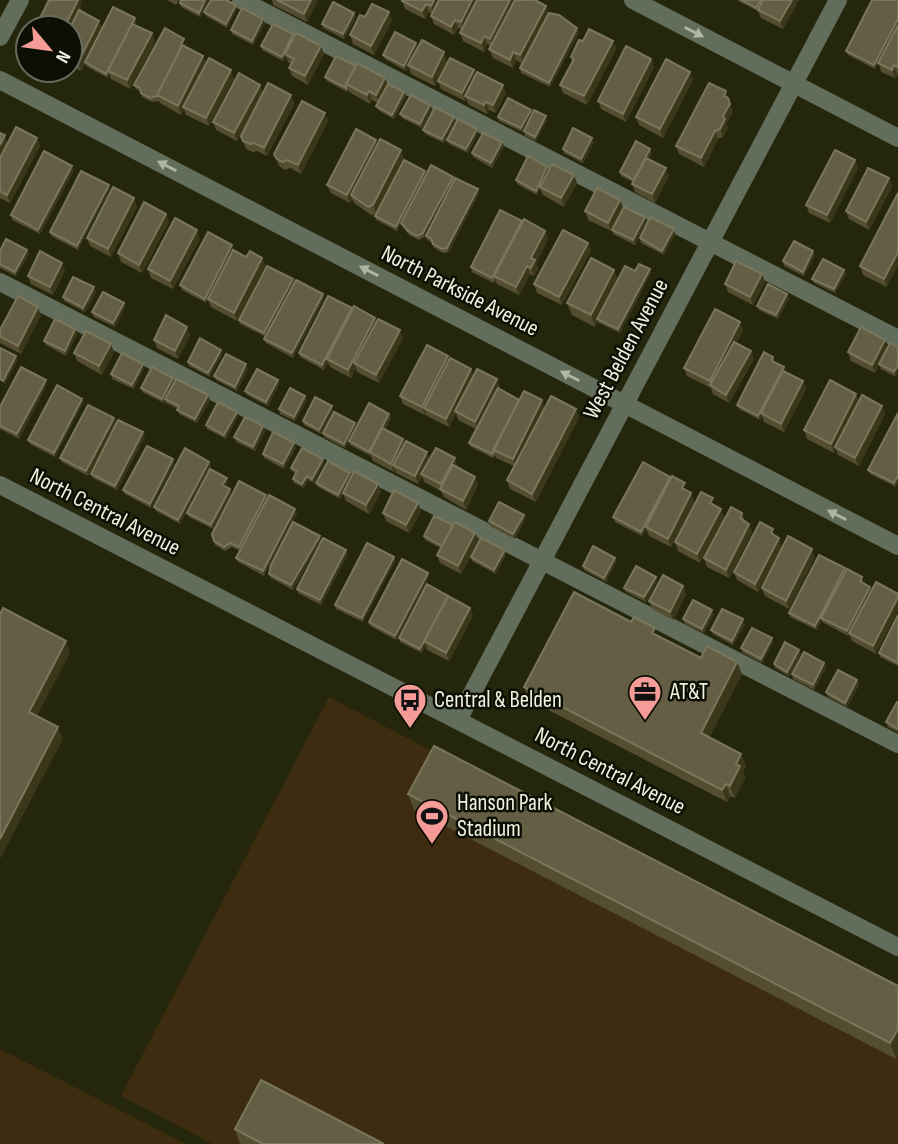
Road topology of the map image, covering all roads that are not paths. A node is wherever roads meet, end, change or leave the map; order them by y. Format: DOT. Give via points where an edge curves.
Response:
graph roads {
  1 [pos="20,0"];
  2 [pos="241,0"];
  3 [pos="633,0"];
  4 [pos="838,0"];
  5 [pos="0,37"];
  6 [pos="0,80"];
  7 [pos="794,84"];
  8 [pos="898,138"];
  9 [pos="709,243"];
  10 [pos="0,282"];
  11 [pos="898,339"];
  12 [pos="624,404"];
  13 [pos="0,485"];
  14 [pos="898,547"];
  15 [pos="542,561"];
  16 [pos="458,720"];
  17 [pos="898,744"];
  18 [pos="898,947"];
  1 -- 5 [label="street"];
  2 -- 9 [label="street"];
  3 -- 7 [label="street, one-way"];
  4 -- 7 [label="street, West Belden Avenue"];
  12 -- 6 [label="street, North Parkside Avenue, one-way"];
  7 -- 8 [label="street"];
  7 -- 9 [label="street, West Belden Avenue"];
  9 -- 11 [label="street"];
  9 -- 12 [label="street, West Belden Avenue"];
  10 -- 15 [label="street"];
  14 -- 12 [label="street, North Parkside Avenue, one-way"];
  12 -- 15 [label="street, West Belden Avenue"];
  13 -- 16 [label="street, North Central Avenue"];
  15 -- 16 [label="street, West Belden Avenue"];
  15 -- 17 [label="street"];
  16 -- 18 [label="street, North Central Avenue"];
}
